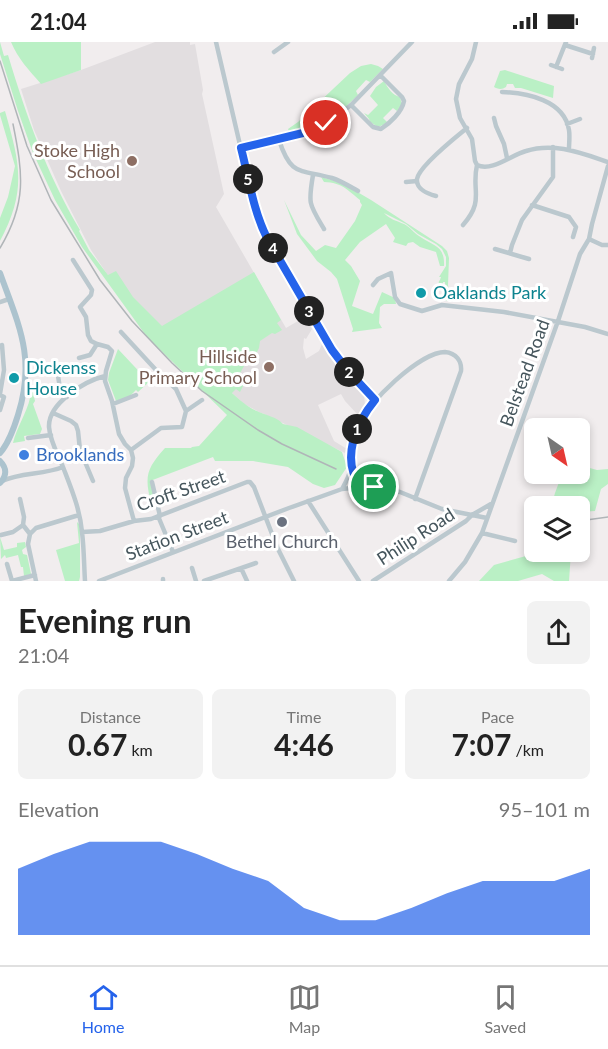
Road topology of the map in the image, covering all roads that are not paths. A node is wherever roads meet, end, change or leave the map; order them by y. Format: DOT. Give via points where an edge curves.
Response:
graph roads {
  1 [pos="216,42"];
  2 [pos="288,42"];
  3 [pos="412,42"];
  4 [pos="476,42"];
  5 [pos="566,44"];
  6 [pos="274,52"];
  7 [pos="593,54"];
  8 [pos="557,67"];
  9 [pos="380,75"];
  10 [pos="510,84"];
  11 [pos="502,92"];
  12 [pos="509,92"];
  13 [pos="351,105"];
  14 [pos="494,118"];
  15 [pos="580,119"];
  16 [pos="567,124"];
  17 [pos="467,128"];
  18 [pos="279,140"];
  19 [pos="553,147"];
  20 [pos="241,148"];
  21 [pos="569,149"];
  22 [pos="507,159"];
  23 [pos="608,164"];
  24 [pos="477,165"];
  25 [pos="313,175"];
  26 [pos="417,181"];
  27 [pos="406,182"];
  28 [pos="358,191"];
  29 [pos="436,196"];
  30 [pos="532,205"];
  31 [pos="463,225"];
  32 [pos="324,229"];
  33 [pos="573,237"];
  34 [pos="589,239"];
  35 [pos="608,245"];
  36 [pos="495,249"];
  37 [pos="510,253"];
  38 [pos="74,260"];
  39 [pos="529,260"];
  40 [pos="0,273"];
  41 [pos="373,285"];
  42 [pos="9,299"];
  43 [pos="0,302"];
  44 [pos="558,321"];
  45 [pos="121,332"];
  46 [pos="608,334"];
  47 [pos="97,344"];
  48 [pos="0,346"];
  49 [pos="79,358"];
  50 [pos="57,370"];
  51 [pos="105,376"];
  52 [pos="0,394"];
  53 [pos="136,395"];
  54 [pos="67,397"];
  55 [pos="202,400"];
  56 [pos="375,400"];
  57 [pos="113,404"];
  58 [pos="0,410"];
  59 [pos="186,411"];
  60 [pos="53,412"];
  61 [pos="51,435"];
  62 [pos="28,438"];
  63 [pos="131,450"];
  64 [pos="2,451"];
  65 [pos="3,465"];
  66 [pos="63,467"];
  67 [pos="351,467"];
  68 [pos="22,476"];
  69 [pos="93,481"];
  70 [pos="1,482"];
  71 [pos="152,482"];
  72 [pos="361,487"];
  73 [pos="342,489"];
  74 [pos="20,499"];
  75 [pos="415,499"];
  76 [pos="308,501"];
  77 [pos="492,503"];
  78 [pos="80,515"];
  79 [pos="472,515"];
  80 [pos="159,516"];
  81 [pos="265,517"];
  82 [pos="487,518"];
  83 [pos="134,521"];
  84 [pos="23,525"];
  85 [pos="82,532"];
  86 [pos="482,532"];
  87 [pos="30,534"];
  88 [pos="1,535"];
  89 [pos="515,541"];
  90 [pos="173,552"];
  91 [pos="256,563"];
  92 [pos="7,564"];
  93 [pos="192,568"];
  94 [pos="241,568"];
  95 [pos="35,578"];
  96 [pos="85,581"];
  97 [pos="99,581"];
  98 [pos="196,581"];
  99 [pos="204,581"];
  100 [pos="247,581"];
  101 [pos="294,581"];
  102 [pos="359,581"];
  103 [pos="373,581"];
  104 [pos="449,581"];
  1 -- 20 [label="street"];
  2 -- 6 [label="street"];
  3 -- 9 [label="street"];
  4 -- 17 [label="street" via="456,96"];
  5 -- 7 [label="street"];
  5 -- 8 [label="street"];
  9 -- 13 [label="street"];
  9 -- 13 [label="street" via="404,99 402,108 387,124 374,128"];
  10 -- 12 [label="street"];
  11 -- 12 [label="street"];
  12 -- 16 [label="street" via="550,103"];
  13 -- 18 [label="street" via="321,126"];
  14 -- 22 [label="street"];
  15 -- 16 [label="street"];
  16 -- 21 [label="street"];
  17 -- 24 [label="street"];
  17 -- 26 [label="street" via="426,164"];
  18 -- 20 [label="street"];
  18 -- 25 [label="street" via="289,163"];
  19 -- 21 [label="street"];
  19 -- 22 [label="street" via="527,150"];
  19 -- 30 [label="street" via="552,177"];
  20 -- 56 [label="street" via="260,224 332,350"];
  21 -- 23 [label="street"];
  22 -- 24 [label="street"];
  23 -- 34 [label="street, Belstead Road"];
  24 -- 31 [label="street" via="476,203"];
  25 -- 28 [label="street" via="334,178"];
  25 -- 32 [label="street" via="309,201"];
  26 -- 27 [label="street"];
  26 -- 29 [label="street" via="424,192"];
  30 -- 33 [label="street" via="569,217 576,227"];
  30 -- 37 [label="street"];
  34 -- 35 [label="street"];
  34 -- 44 [label="street, Belstead Road" via="580,254"];
  36 -- 37 [label="street"];
  37 -- 39 [label="street"];
  38 -- 47 [label="street" via="92,290 80,307 90,339"];
  40 -- 42 [label="main road"];
  41 -- 44 [label="street" via="390,273 400,304 422,311 442,305"];
  42 -- 43 [label="street"];
  42 -- 64 [label="main road" via="23,341 26,373 20,411"];
  44 -- 46 [label="street"];
  44 -- 77 [label="street, Belstead Road"];
  45 -- 59 [label="street" via="176,389"];
  47 -- 49 [label="street" via="90,355"];
  47 -- 51 [label="street" via="112,351"];
  48 -- 52 [label="street" via="4,370"];
  50 -- 54 [label="street" via="60,388"];
  51 -- 54 [label="street"];
  51 -- 57 [label="street"];
  52 -- 58 [label="street" via="4,397"];
  53 -- 57 [label="street"];
  54 -- 60 [label="street"];
  55 -- 59 [label="street"];
  56 -- 67 [label="street" via="355,434"];
  56 -- 75 [label="street" via="424,359 449,352 461,363"];
  57 -- 63 [label="street" via="119,434"];
  59 -- 63 [label="street" via="182,427 161,428"];
  60 -- 61 [label="street"];
  60 -- 69 [label="street" via="76,425 80,450"];
  61 -- 62 [label="street"];
  61 -- 66 [label="street"];
  63 -- 83 [label="street" via="132,466 125,488"];
  64 -- 65 [label="main road"];
  65 -- 68 [label="street" via="14,475"];
  65 -- 70 [label="main road" via="5,476"];
  66 -- 68 [label="street"];
  66 -- 78 [label="street"];
  67 -- 72 [label="street"];
  67 -- 73 [label="street"];
  68 -- 70 [label="street"];
  71 -- 80 [label="street"];
  72 -- 73 [label="street, Station Street"];
  72 -- 75 [label="street, Station Street" via="400,492"];
  73 -- 76 [label="street, Station Street"];
  74 -- 84 [label="street"];
  75 -- 79 [label="street, Station Street"];
  76 -- 81 [label="street, Station Street"];
  76 -- 102 [label="street"];
  77 -- 79 [label="street, Philip Road"];
  77 -- 82 [label="street, Belstead Road"];
  78 -- 85 [label="street"];
  78 -- 87 [label="street" via="36,528"];
  79 -- 82 [label="street, Station Street"];
  79 -- 103 [label="street, Philip Road"];
  80 -- 81 [label="street, Croft Street" via="249,482"];
  80 -- 83 [label="street, Croft Street"];
  80 -- 90 [label="street"];
  81 -- 90 [label="street, Station Street"];
  81 -- 101 [label="street"];
  82 -- 86 [label="street, Belstead Road"];
  83 -- 85 [label="street, Croft Street"];
  84 -- 87 [label="street"];
  84 -- 88 [label="street"];
  85 -- 96 [label="street"];
  86 -- 89 [label="street"];
  86 -- 104 [label="street, Belstead Road"];
  87 -- 95 [label="street" via="28,544"];
  90 -- 97 [label="street, Station Street"];
  91 -- 94 [label="street"];
  92 -- 95 [label="street" via="12,581"];
  93 -- 98 [label="street"];
  94 -- 99 [label="street"];
  94 -- 100 [label="street"];
}
